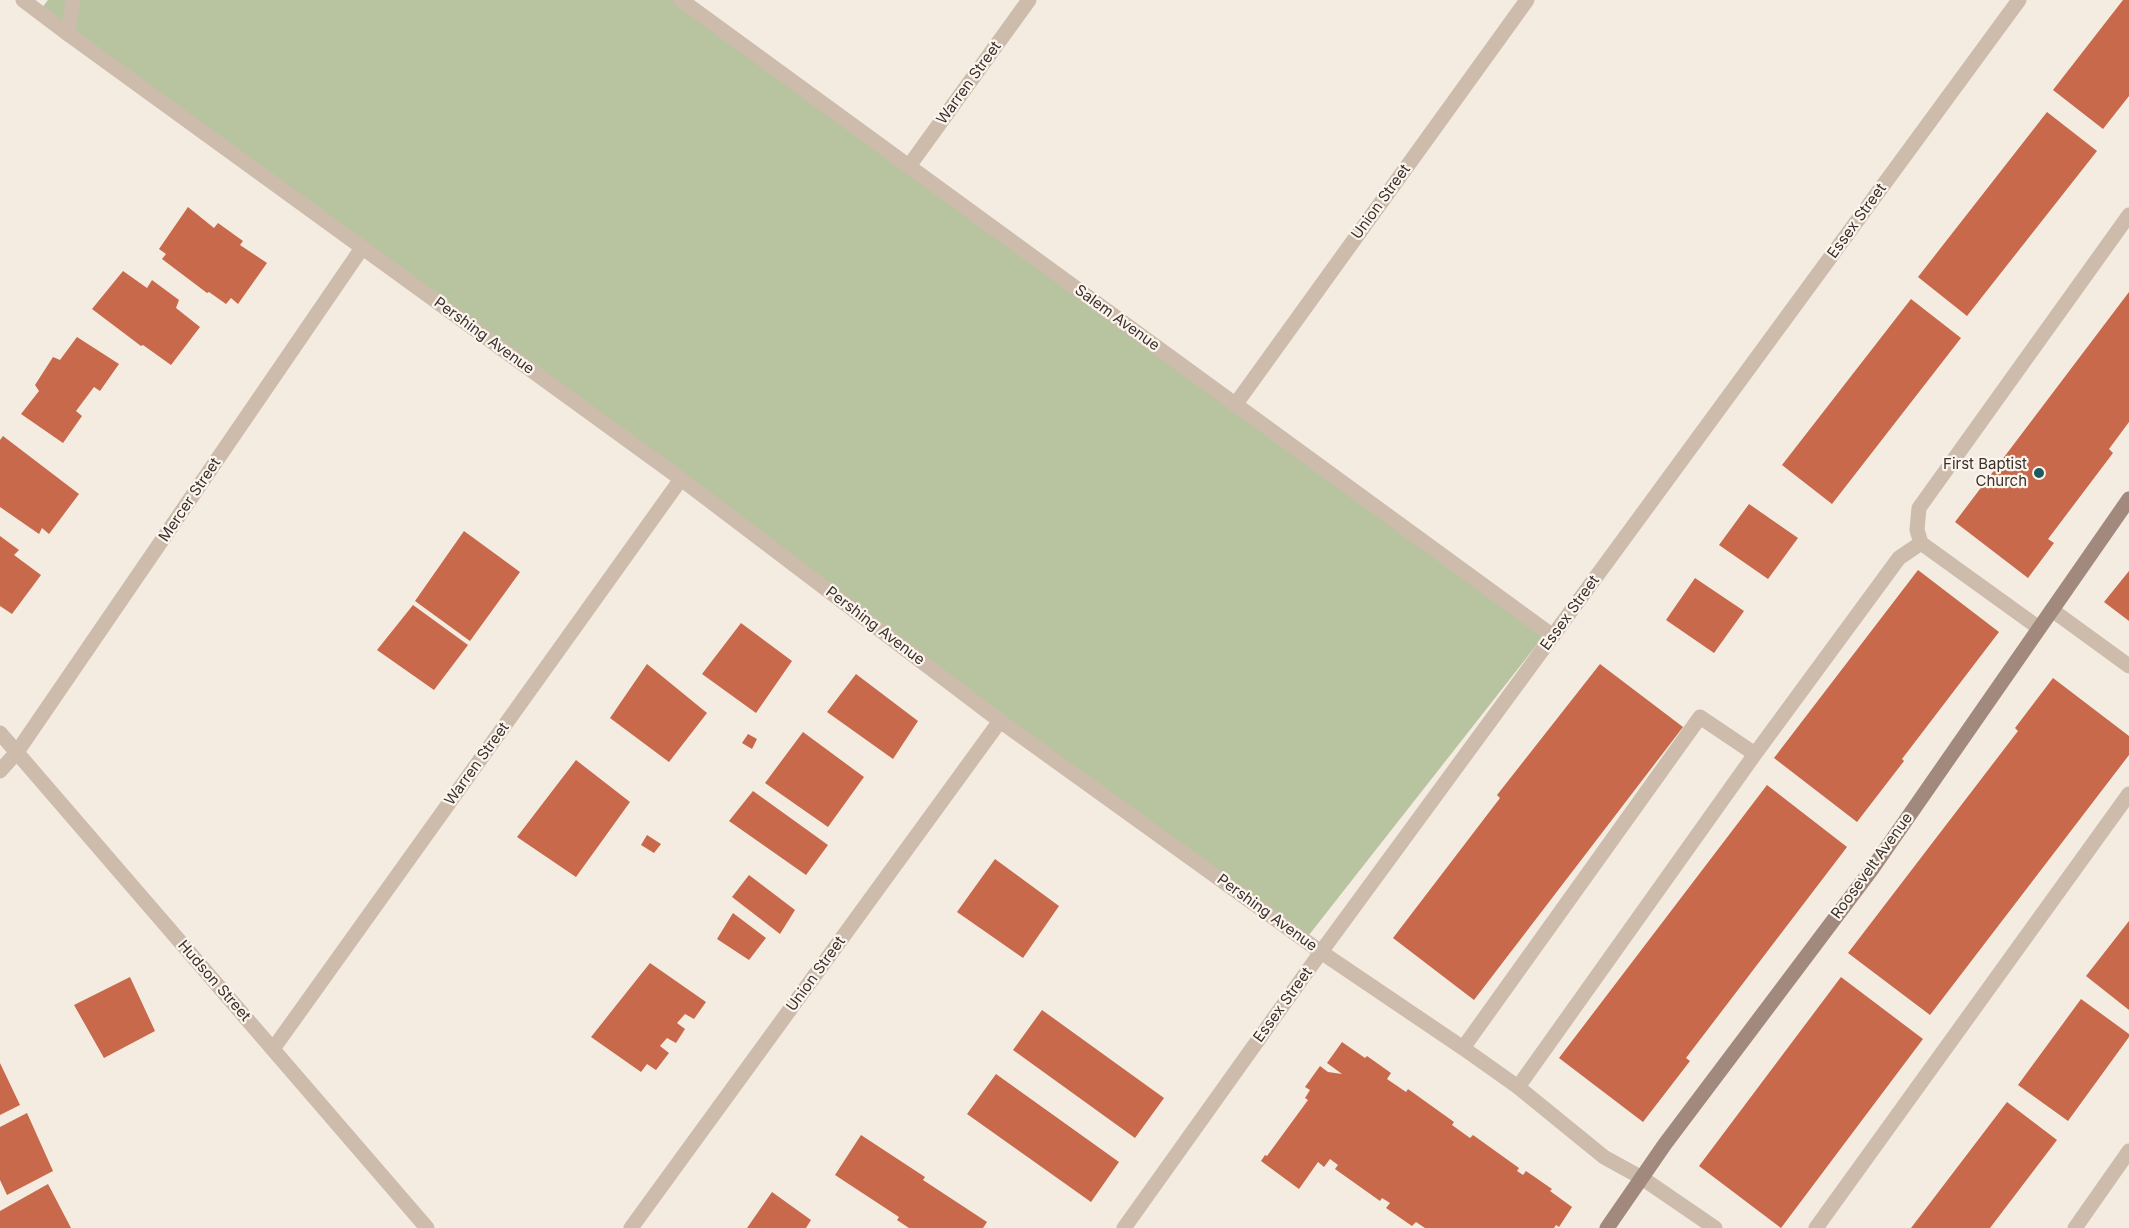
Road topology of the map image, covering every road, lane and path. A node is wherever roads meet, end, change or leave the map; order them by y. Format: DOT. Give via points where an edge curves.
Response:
graph roads {
  1 [pos="23,0"];
  2 [pos="73,0"];
  3 [pos="681,0"];
  4 [pos="1029,0"];
  5 [pos="1527,0"];
  6 [pos="2019,0"];
  7 [pos="68,33"];
  8 [pos="909,166"];
  9 [pos="2129,214"];
  10 [pos="362,248"];
  11 [pos="1235,405"];
  12 [pos="681,479"];
  13 [pos="2129,499"];
  14 [pos="1921,543"];
  15 [pos="2052,610"];
  16 [pos="2039,628"];
  17 [pos="1553,636"];
  18 [pos="2129,666"];
  19 [pos="1000,721"];
  20 [pos="0,733"];
  21 [pos="17,752"];
  22 [pos="1755,754"];
  23 [pos="0,771"];
  24 [pos="2129,794"];
  25 [pos="1321,952"];
  26 [pos="1463,1048"];
  27 [pos="273,1049"];
  28 [pos="1518,1088"];
  29 [pos="2129,1151"];
  30 [pos="1642,1178"];
  31 [pos="428,1228"];
  32 [pos="631,1228"];
  33 [pos="1124,1228"];
  34 [pos="1607,1228"];
  35 [pos="1715,1228"];
  36 [pos="1816,1228"];
  37 [pos="2075,1228"];
  1 -- 7 [label="street, Pershing Avenue"];
  2 -- 7 [label="street"];
  3 -- 8 [label="street, Salem Avenue"];
  4 -- 8 [label="street, Warren Street"];
  5 -- 11 [label="street, Union Street"];
  6 -- 17 [label="street, Essex Street"];
  7 -- 10 [label="street, Pershing Avenue"];
  8 -- 11 [label="street, Salem Avenue"];
  9 -- 14 [label="street" via="1919,508 1917,530"];
  10 -- 12 [label="street, Pershing Avenue"];
  10 -- 21 [label="street, Mercer Street"];
  11 -- 17 [label="street, Salem Avenue"];
  12 -- 19 [label="street, Pershing Avenue"];
  12 -- 27 [label="street, Warren Street"];
  13 -- 15 [label="street, Roosevelt Avenue"];
  14 -- 16 [label="street"];
  14 -- 22 [label="street" via="1899,558"];
  15 -- 16 [label="street, Roosevelt Avenue"];
  15 -- 18 [label="street"];
  16 -- 30 [label="street, Roosevelt Avenue" via="1872,869"];
  17 -- 25 [label="street, Essex Street"];
  19 -- 25 [label="street, Pershing Avenue"];
  19 -- 32 [label="street, Union Street"];
  20 -- 21 [label="street, Hudson Street"];
  21 -- 23 [label="street, Mercer Street"];
  21 -- 27 [label="street, Hudson Street"];
  22 -- 26 [label="street" via="1700,717"];
  22 -- 28 [label="street"];
  24 -- 36 [label="street"];
  25 -- 26 [label="street, Pershing Avenue"];
  25 -- 33 [label="street, Essex Street"];
  26 -- 28 [label="street, Pershing Avenue"];
  27 -- 31 [label="street, Hudson Street"];
  28 -- 30 [label="street, Pershing Avenue" via="1604,1157"];
  29 -- 37 [label="street"];
  30 -- 34 [label="street, Roosevelt Avenue"];
  30 -- 35 [label="street, Pershing Avenue"];
}
